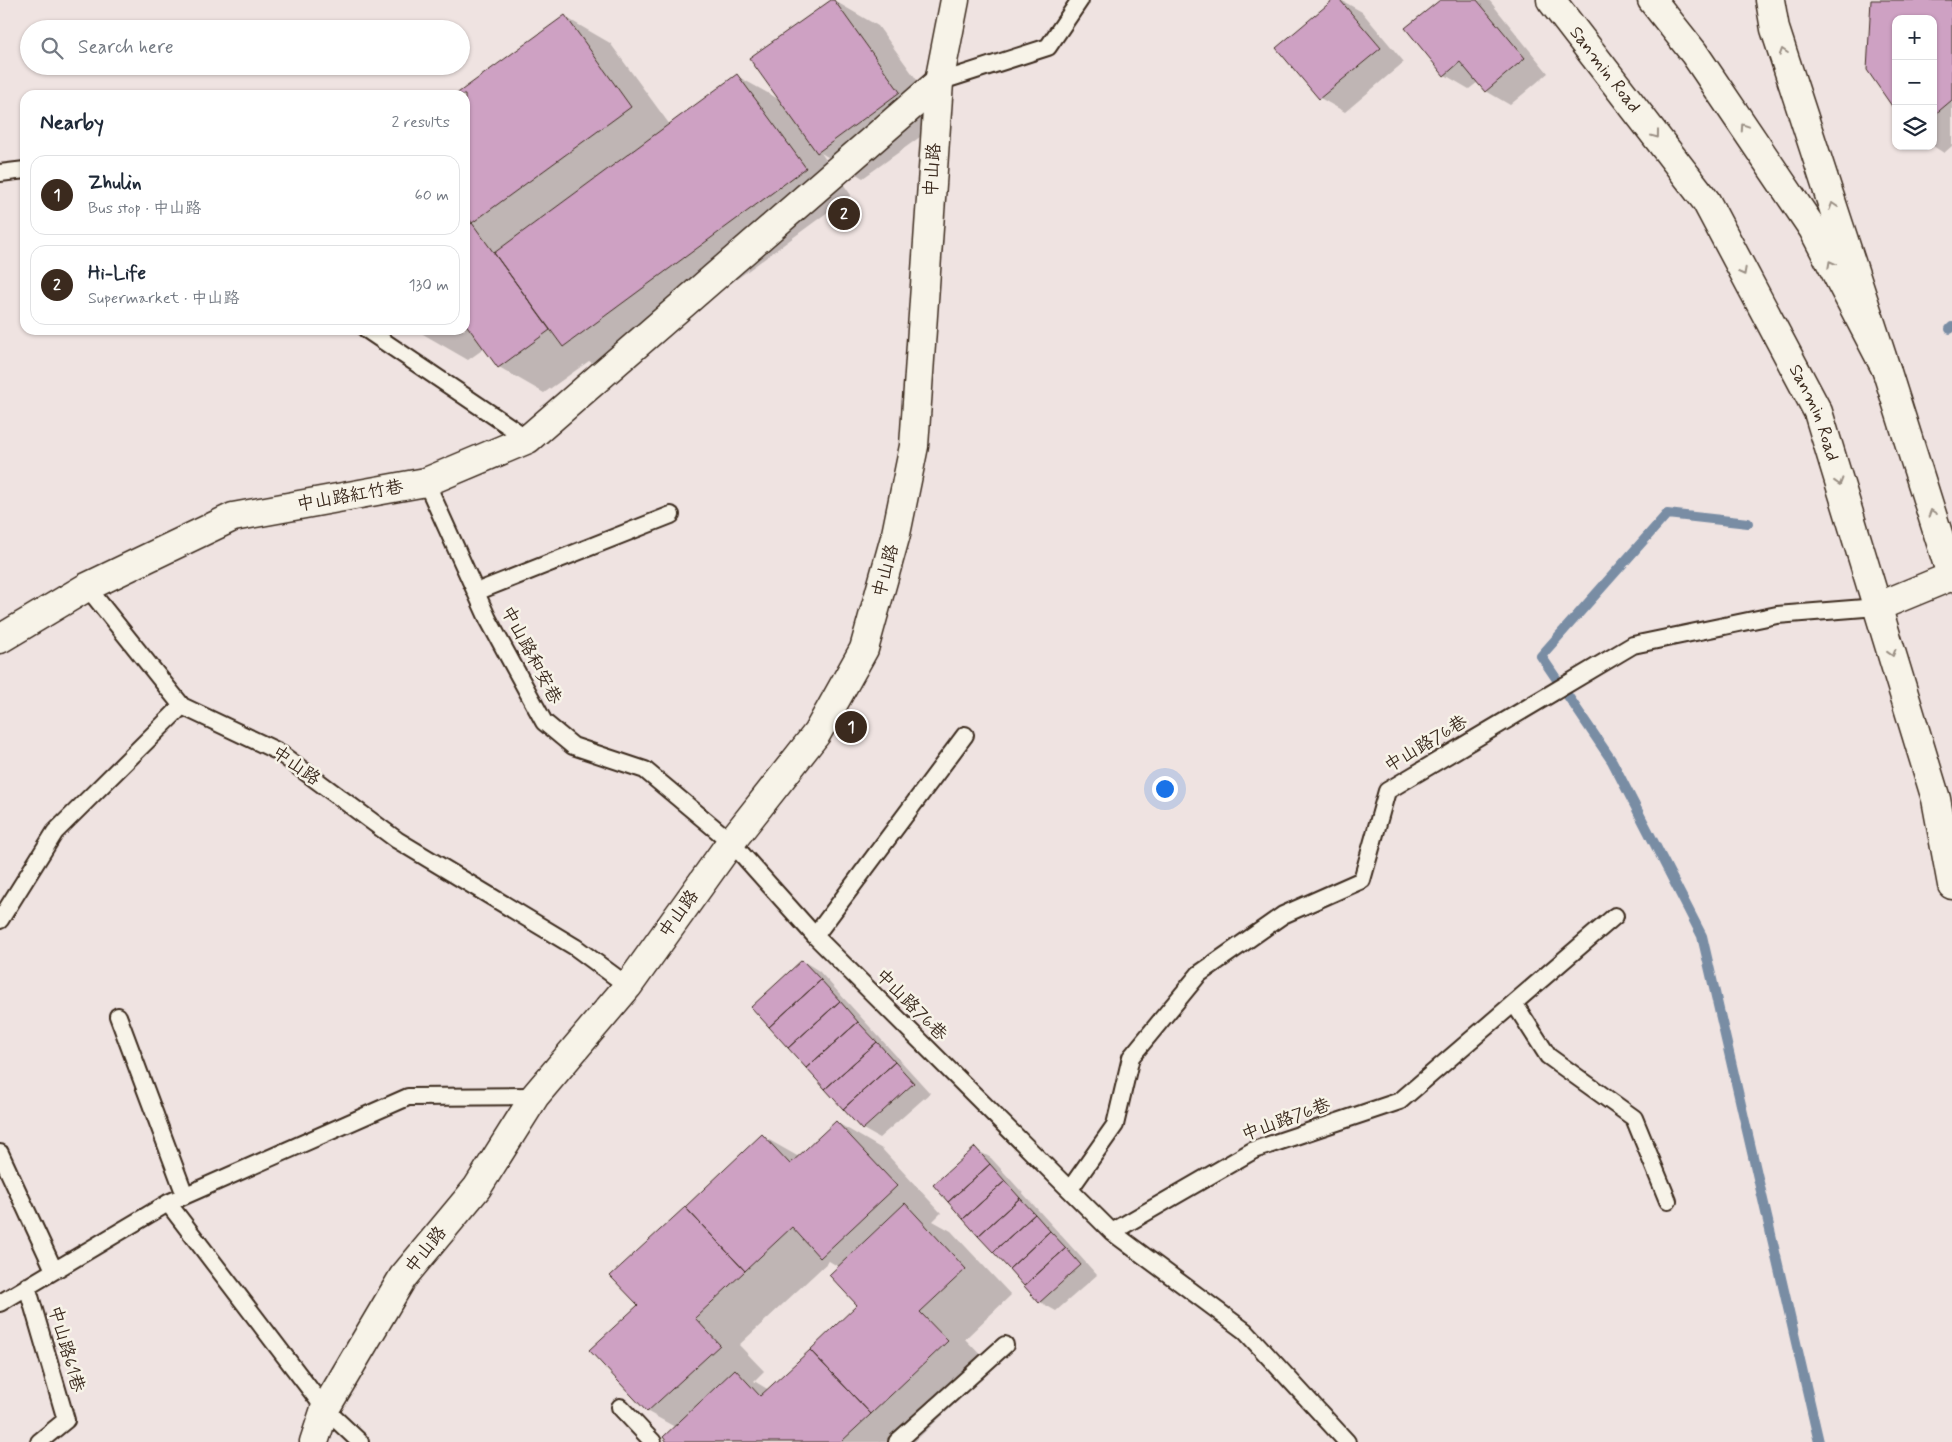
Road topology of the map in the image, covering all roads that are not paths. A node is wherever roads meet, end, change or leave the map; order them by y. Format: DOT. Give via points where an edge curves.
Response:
graph roads {
  1 [pos="955,0"];
  2 [pos="1080,0"];
  3 [pos="1551,0"];
  4 [pos="1652,0"];
  5 [pos="1770,0"];
  6 [pos="939,82"];
  7 [pos="20,171"];
  8 [pos="0,173"];
  9 [pos="374,335"];
  10 [pos="1886,369"];
  11 [pos="528,439"];
  12 [pos="426,482"];
  13 [pos="672,514"];
  14 [pos="1952,577"];
  15 [pos="87,587"];
  16 [pos="476,592"];
  17 [pos="1877,607"];
  18 [pos="0,639"];
  19 [pos="182,706"];
  20 [pos="964,735"];
  21 [pos="731,842"];
  22 [pos="1952,885"];
  23 [pos="1616,916"];
  24 [pos="0,920"];
  25 [pos="815,936"];
  26 [pos="628,986"];
  27 [pos="1514,1003"];
  28 [pos="118,1016"];
  29 [pos="535,1096"];
  30 [pos="0,1153"];
  31 [pos="1070,1189"];
  32 [pos="185,1196"];
  33 [pos="1668,1201"];
  34 [pos="168,1203"];
  35 [pos="1112,1232"];
  36 [pos="54,1270"];
  37 [pos="27,1286"];
  38 [pos="0,1302"];
  39 [pos="1005,1345"];
  40 [pos="620,1407"];
  41 [pos="325,1409"];
  42 [pos="39,1442"];
  43 [pos="314,1442"];
  44 [pos="360,1442"];
  45 [pos="653,1442"];
  46 [pos="897,1442"];
  47 [pos="1347,1442"];
  1 -- 6 [label="street, 中山路"];
  2 -- 6 [label="lane" via="1048,46"];
  3 -- 17 [label="street, Sanmin Road, one-way" via="1706,201 1818,412"];
  10 -- 4 [label="street, one-way" via="1813,229 1694,53"];
  10 -- 5 [label="street, one-way" via="1776,30"];
  6 -- 11 [label="street"];
  6 -- 21 [label="street, 中山路" via="914,446 896,534 864,649 817,733"];
  7 -- 8 [label="lane"];
  9 -- 11 [label="lane"];
  14 -- 10 [label="street, one-way"];
  11 -- 12 [label="street, 中山路紅竹巷"];
  12 -- 15 [label="street, 中山路紅竹巷" via="233,517"];
  12 -- 16 [label="lane, 中山路和安巷"];
  13 -- 16 [label="lane, 中山路和安巷"];
  14 -- 17 [label="street"];
  15 -- 18 [label="street, 中山路紅竹巷"];
  15 -- 19 [label="lane, 中山路"];
  16 -- 21 [label="lane, 中山路和安巷" via="544,722 573,746 645,770"];
  17 -- 22 [label="street, Sanmin Road, one-way" via="1936,799"];
  17 -- 31 [label="lane, 中山路76巷" via="1777,616 1633,645 1387,791 1362,880 1283,915 1199,974 1131,1057 1115,1125"];
  19 -- 24 [label="lane" via="55,832"];
  19 -- 26 [label="lane, 中山路" via="277,751 397,840 575,947"];
  20 -- 25 [label="lane"];
  21 -- 25 [label="lane, 中山路76巷"];
  21 -- 26 [label="street, 中山路"];
  23 -- 27 [label="lane, 中山路76巷"];
  25 -- 31 [label="lane, 中山路76巷"];
  26 -- 29 [label="street, 中山路"];
  27 -- 33 [label="lane" via="1548,1056 1634,1118"];
  27 -- 35 [label="lane, 中山路76巷" via="1400,1101 1254,1150"];
  28 -- 32 [label="lane"];
  29 -- 32 [label="lane" via="408,1097"];
  29 -- 41 [label="street, 中山路" via="477,1188 404,1277"];
  30 -- 36 [label="lane"];
  31 -- 35 [label="lane, 中山路76巷"];
  32 -- 34 [label="lane"];
  34 -- 36 [label="lane"];
  34 -- 41 [label="lane"];
  35 -- 47 [label="lane, 中山路76巷" via="1245,1331"];
  36 -- 37 [label="lane"];
  37 -- 38 [label="lane"];
  37 -- 42 [label="lane, 中山路61巷" via="66,1420"];
  39 -- 46 [label="lane"];
  40 -- 45 [label="lane"];
  41 -- 43 [label="street, 中山路"];
  41 -- 44 [label="lane"];
}
